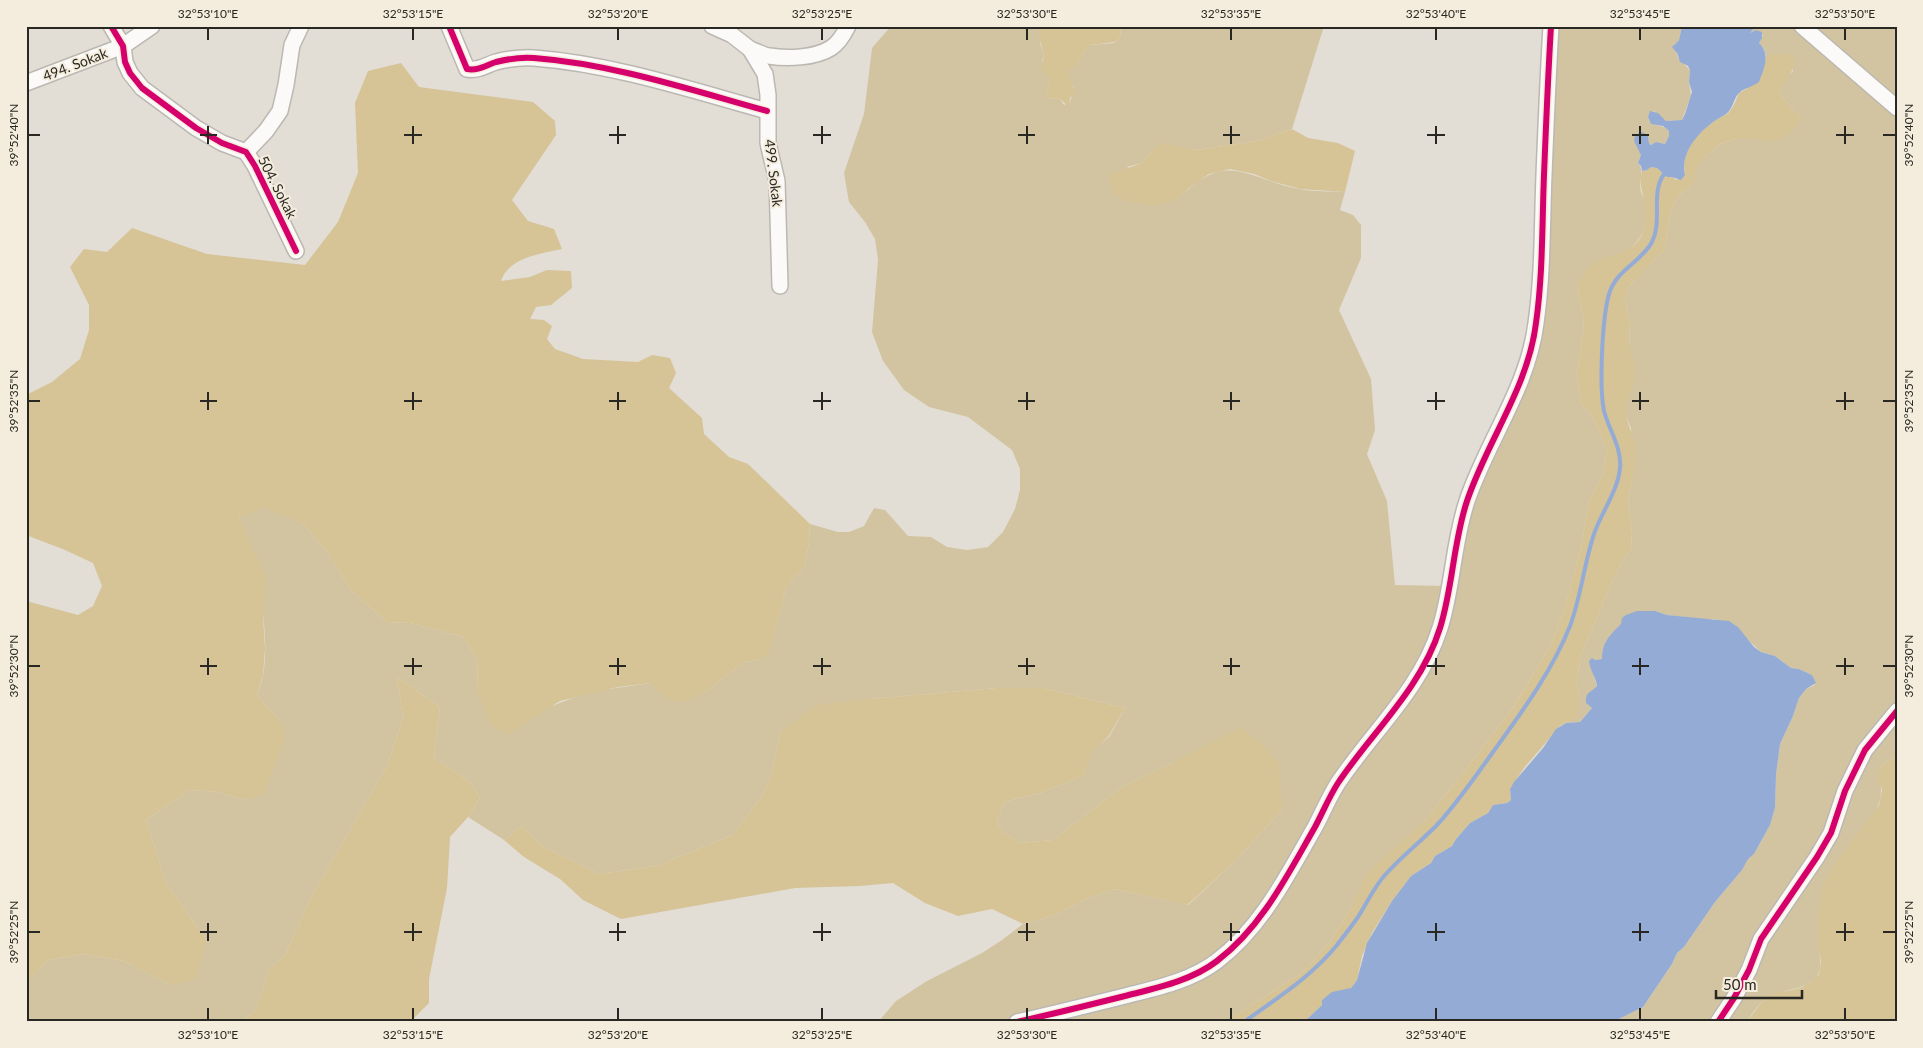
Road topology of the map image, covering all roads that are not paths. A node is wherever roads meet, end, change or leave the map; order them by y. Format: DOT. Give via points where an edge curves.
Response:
graph roads {
  1 [pos="111,26"];
  2 [pos="152,26"];
  3 [pos="301,26"];
  4 [pos="449,26"];
  5 [pos="712,26"];
  6 [pos="848,26"];
  7 [pos="1551,26"];
  8 [pos="1802,26"];
  9 [pos="123,46"];
  10 [pos="750,49"];
  11 [pos="26,83"];
  12 [pos="1897,108"];
  13 [pos="767,111"];
  14 [pos="246,152"];
  15 [pos="296,251"];
  16 [pos="780,286"];
  17 [pos="1897,711"];
  18 [pos="1017,1022"];
  19 [pos="1718,1022"];
  1 -- 9 [label="street, 504. Sokak"];
  2 -- 9 [label="street, 494. Sokak"];
  3 -- 14 [label="street" via="292,45 280,111"];
  4 -- 13 [label="street" via="468,69 518,58 604,67"];
  5 -- 10 [label="street, 499. Sokak" via="732,35"];
  6 -- 10 [label="street" via="832,48 815,54 768,56"];
  7 -- 18 [label="street" via="1541,275 1535,332 1530,356 1510,408 1466,502 1439,630 1422,668 1398,706 1338,784 1262,915 1217,961 1195,975 1152,989"];
  8 -- 12 [label="street"];
  9 -- 11 [label="street, 494. Sokak"];
  9 -- 14 [label="street, 504. Sokak" via="125,62 142,88 196,128"];
  10 -- 13 [label="street, 499. Sokak" via="765,74"];
  13 -- 16 [label="street, 499. Sokak" via="768,143 777,181"];
  14 -- 15 [label="street, 504. Sokak"];
  17 -- 19 [label="street" via="1866,750 1845,791 1831,833 1761,940 1749,970"];
}
